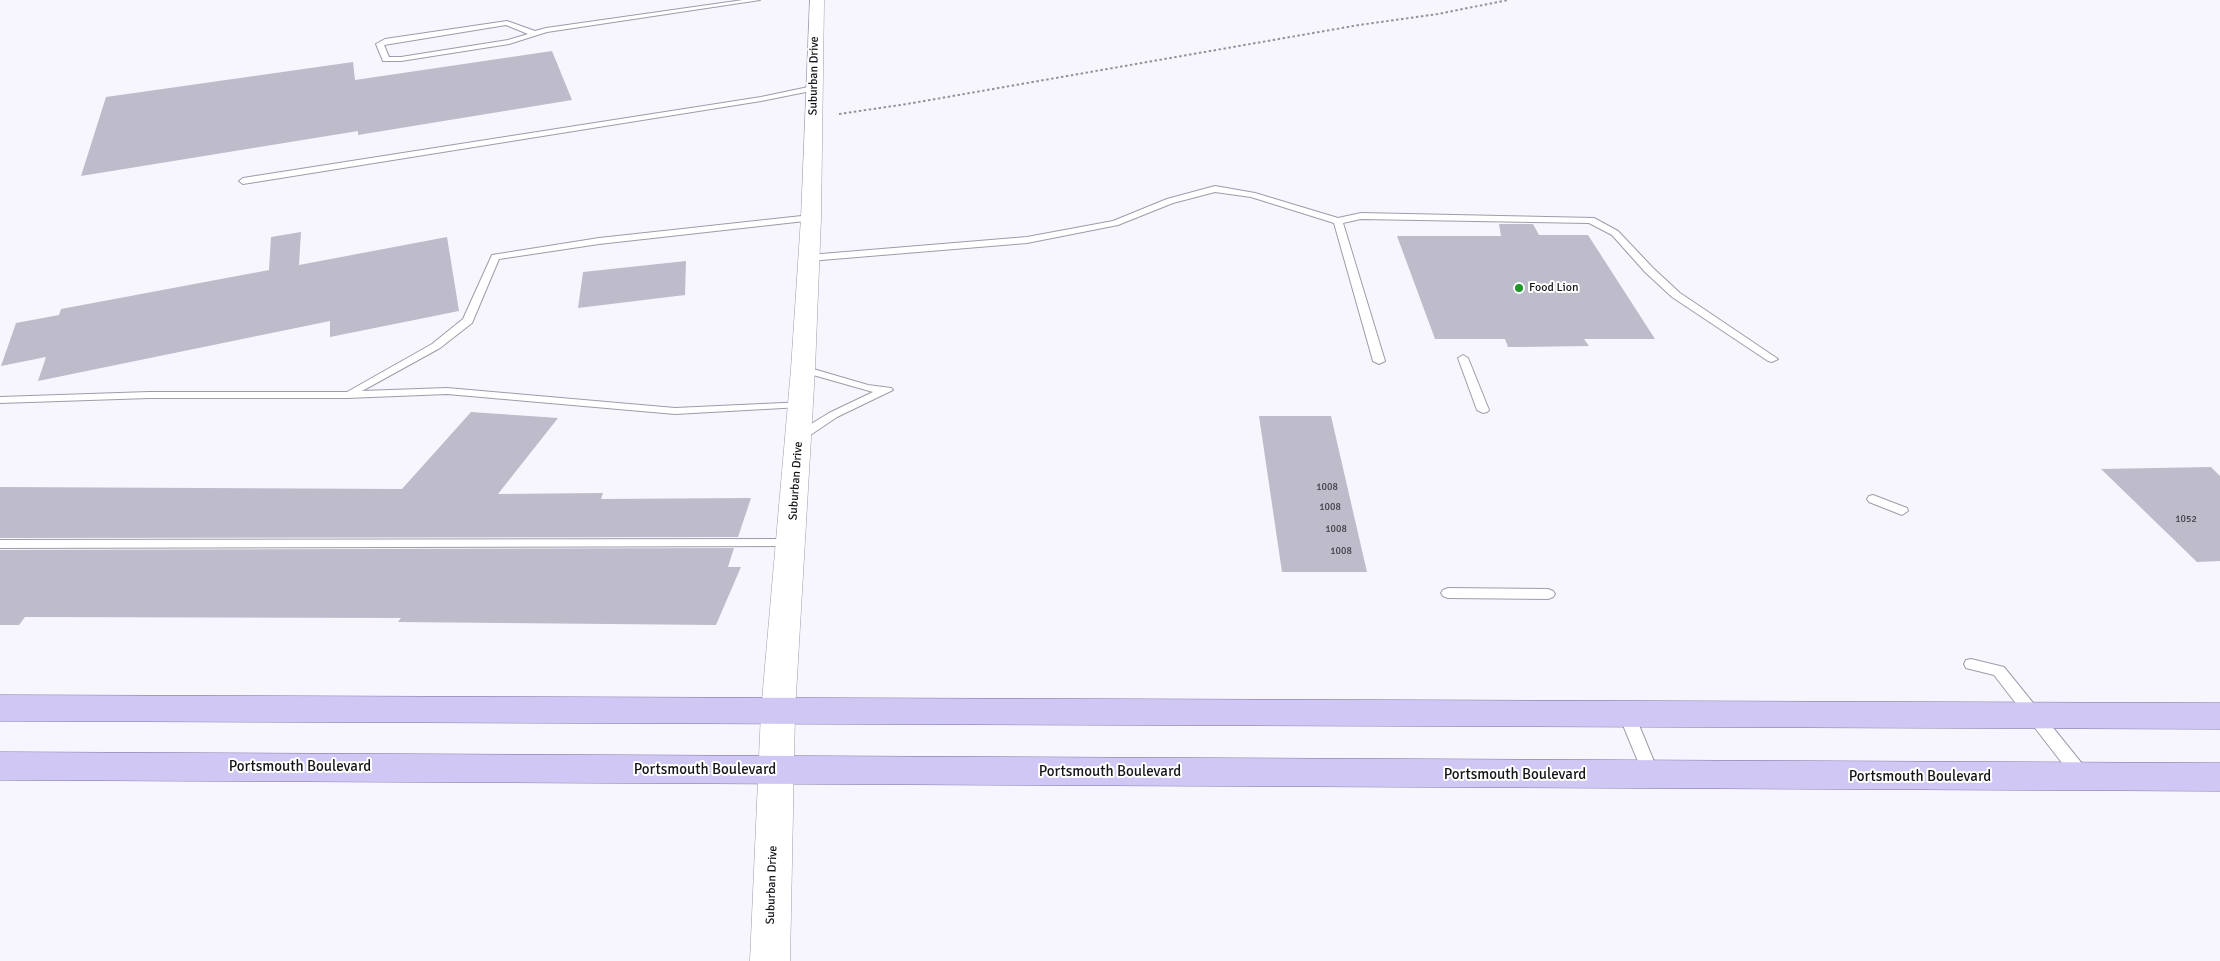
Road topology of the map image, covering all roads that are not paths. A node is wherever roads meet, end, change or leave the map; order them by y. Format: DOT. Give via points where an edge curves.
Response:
graph roads {
  1 [pos="757,0"];
  2 [pos="817,0"];
  3 [pos="533,33"];
  4 [pos="814,88"];
  5 [pos="243,181"];
  6 [pos="810,218"];
  7 [pos="1338,221"];
  8 [pos="809,258"];
  9 [pos="1463,358"];
  10 [pos="1772,360"];
  11 [pos="1379,361"];
  12 [pos="803,369"];
  13 [pos="347,395"];
  14 [pos="0,400"];
  15 [pos="801,404"];
  16 [pos="1482,410"];
  17 [pos="799,437"];
  18 [pos="1874,499"];
  19 [pos="1902,511"];
  20 [pos="791,543"];
  21 [pos="0,544"];
  22 [pos="1448,593"];
  23 [pos="1548,594"];
  24 [pos="1971,664"];
  25 [pos="0,708"];
  26 [pos="778,712"];
  27 [pos="1626,713"];
  28 [pos="2034,716"];
  29 [pos="2220,716"];
  30 [pos="0,766"];
  31 [pos="776,770"];
  32 [pos="1653,776"];
  33 [pos="2083,777"];
  34 [pos="2220,777"];
  35 [pos="770,961"];
  1 -- 3 [label="lane"];
  2 -- 4 [label="main road, Suburban Drive"];
  3 -- 3 [label="lane" via="507,23 380,44 386,59 393,60 509,42"];
  4 -- 5 [label="lane"];
  4 -- 6 [label="main road, Suburban Drive"];
  6 -- 8 [label="main road, Suburban Drive"];
  6 -- 13 [label="lane" via="495,256 468,321 436,346"];
  7 -- 8 [label="lane" via="1252,195 1215,189 1170,201 1115,223 1027,240"];
  7 -- 10 [label="lane" via="1361,216 1591,220 1615,233 1676,294"];
  7 -- 11 [label="lane"];
  8 -- 12 [label="main road, Suburban Drive"];
  9 -- 16 [label="lane"];
  12 -- 15 [label="main road, Suburban Drive"];
  12 -- 17 [label="lane" via="867,388 887,390 833,415"];
  13 -- 14 [label="lane" via="149,395"];
  13 -- 15 [label="lane" via="447,391 675,411"];
  15 -- 17 [label="main road, Suburban Drive"];
  17 -- 20 [label="main road, Suburban Drive"];
  18 -- 19 [label="lane"];
  20 -- 21 [label="lane"];
  20 -- 26 [label="main road, Suburban Drive"];
  22 -- 23 [label="lane"];
  24 -- 28 [label="lane" via="1999,671"];
  25 -- 26 [label="main road"];
  26 -- 27 [label="main road"];
  26 -- 31 [label="main road, Suburban Drive"];
  27 -- 28 [label="main road"];
  27 -- 32 [label="lane"];
  28 -- 29 [label="main road"];
  28 -- 33 [label="lane"];
  30 -- 31 [label="main road, Portsmouth Boulevard"];
  31 -- 32 [label="main road, Portsmouth Boulevard"];
  31 -- 35 [label="main road, Suburban Drive"];
  32 -- 33 [label="main road, Portsmouth Boulevard"];
  33 -- 34 [label="main road, Portsmouth Boulevard"];
}
